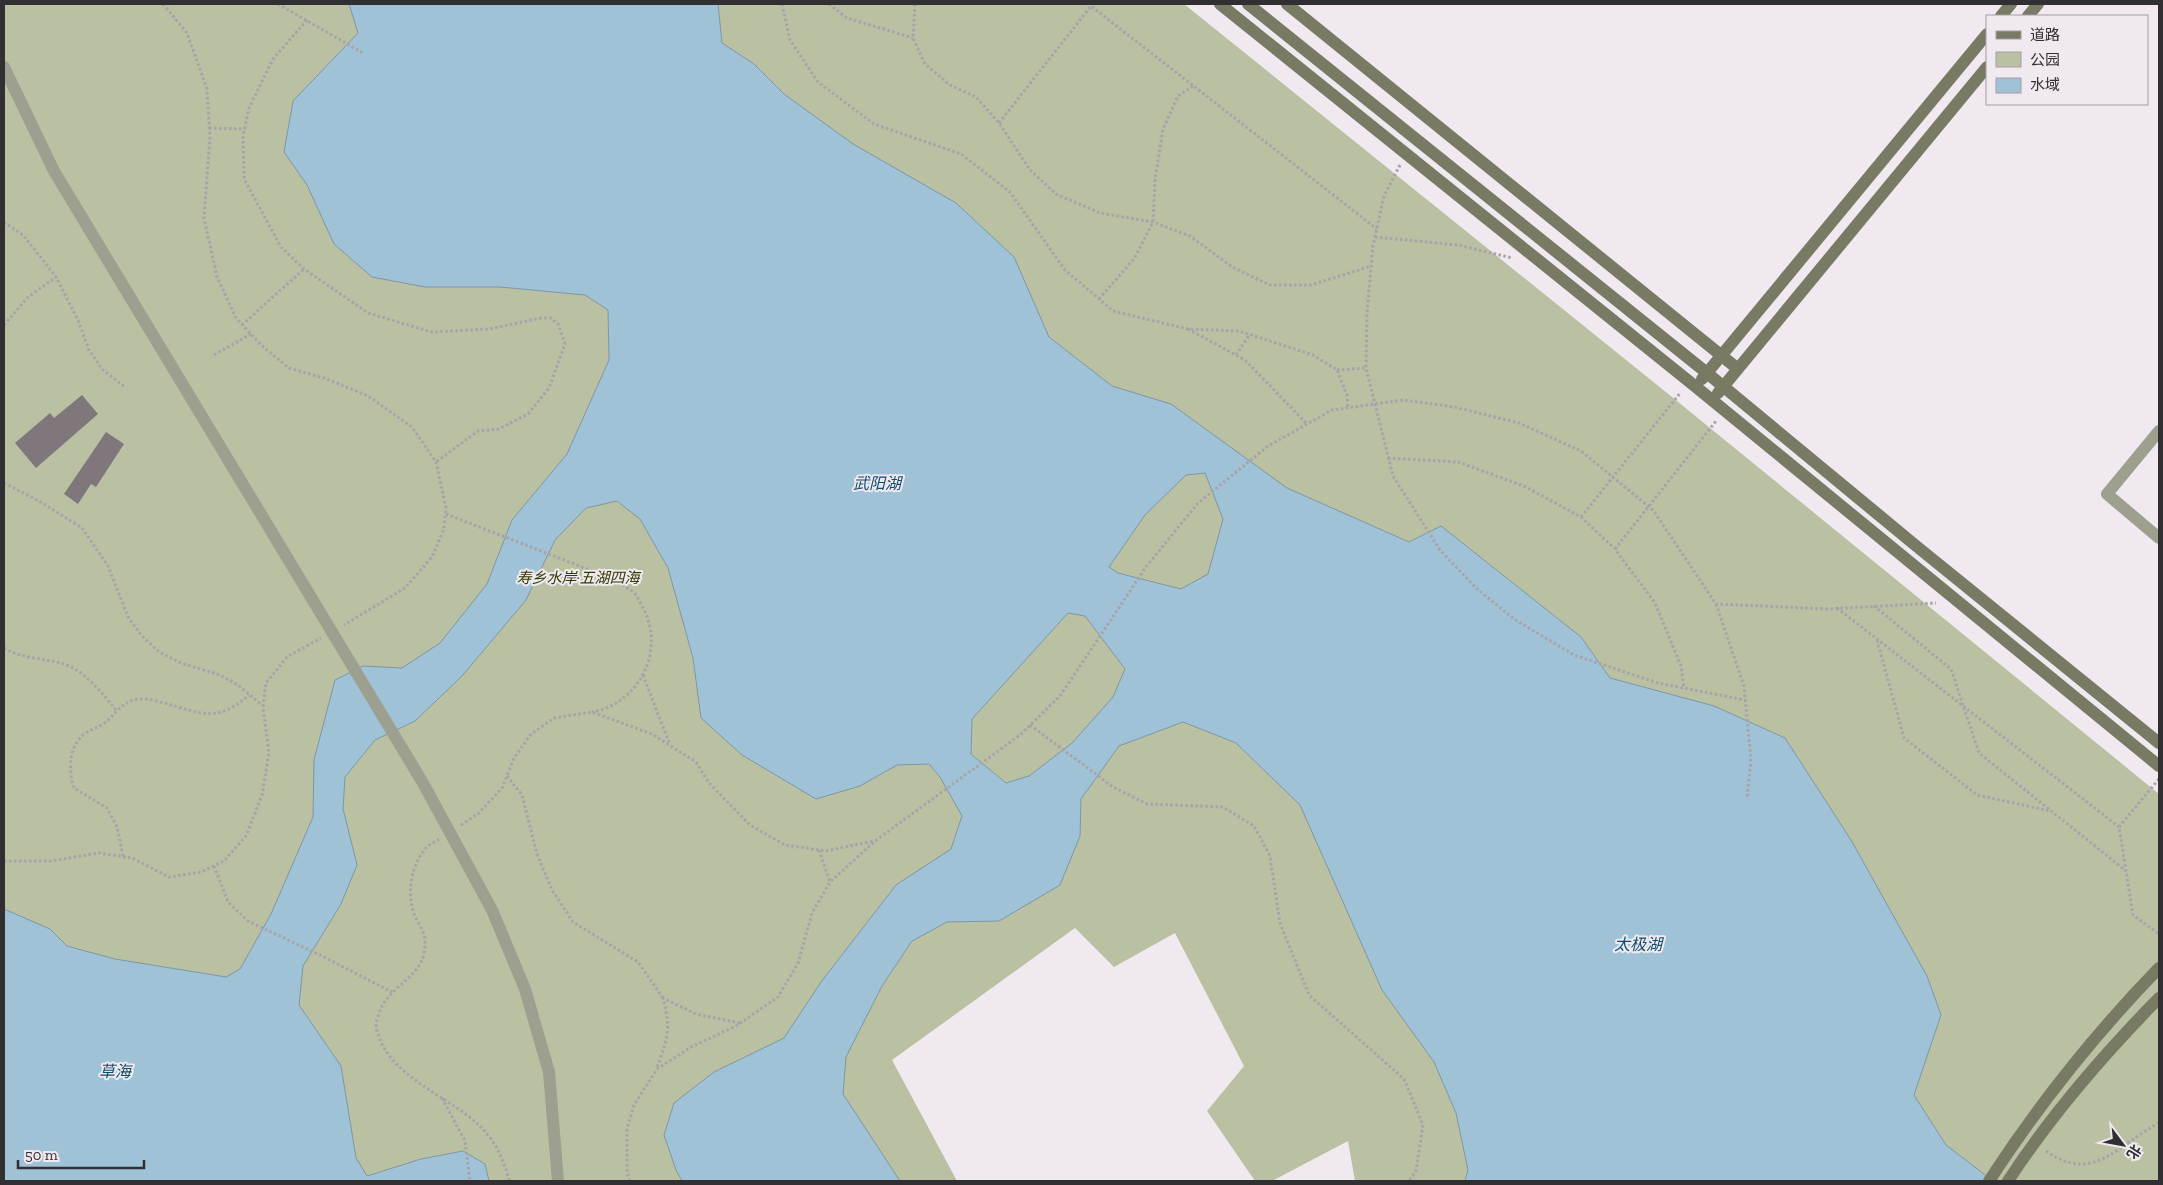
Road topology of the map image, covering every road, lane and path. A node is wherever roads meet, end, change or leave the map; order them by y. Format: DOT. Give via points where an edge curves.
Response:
graph roads {
  1 [pos="163,4"];
  2 [pos="278,4"];
  3 [pos="782,4"];
  4 [pos="829,4"];
  5 [pos="915,4"];
  6 [pos="1220,4"];
  7 [pos="1248,4"];
  8 [pos="1287,4"];
  9 [pos="2011,4"];
  10 [pos="2038,4"];
  11 [pos="1090,5"];
  12 [pos="2002,15"];
  13 [pos="2029,15"];
  14 [pos="307,20"];
  15 [pos="1986,35"];
  16 [pos="913,38"];
  17 [pos="364,53"];
  18 [pos="4,67"];
  19 [pos="1986,67"];
  20 [pos="1193,86"];
  21 [pos="999,123"];
  22 [pos="209,128"];
  23 [pos="245,129"];
  24 [pos="1406,154"];
  25 [pos="4,222"];
  26 [pos="1153,222"];
  27 [pos="1377,229"];
  28 [pos="1375,237"];
  29 [pos="1520,260"];
  30 [pos="1371,266"];
  31 [pos="304,269"];
  32 [pos="56,277"];
  33 [pos="1099,299"];
  34 [pos="242,324"];
  35 [pos="4,325"];
  36 [pos="1188,329"];
  37 [pos="251,334"];
  38 [pos="1250,334"];
  39 [pos="1236,354"];
  40 [pos="214,355"];
  41 [pos="1722,355"];
  42 [pos="1366,368"];
  43 [pos="1738,369"];
  44 [pos="1337,370"];
  45 [pos="1707,373"];
  46 [pos="1692,385"];
  47 [pos="1723,387"];
  48 [pos="126,388"];
  49 [pos="1711,401"];
  50 [pos="1374,404"];
  51 [pos="1348,408"];
  52 [pos="1724,411"];
  53 [pos="1307,424"];
  54 [pos="2159,431"];
  55 [pos="1388,458"];
  56 [pos="436,462"];
  57 [pos="1613,477"];
  58 [pos="4,483"];
  59 [pos="1648,506"];
  60 [pos="446,514"];
  61 [pos="1581,517"];
  62 [pos="2159,538"];
  63 [pos="1615,549"];
  64 [pos="1957,602"];
  65 [pos="1716,604"];
  66 [pos="1874,606"];
  67 [pos="1837,608"];
  68 [pos="332,632"];
  69 [pos="1877,639"];
  70 [pos="4,648"];
  71 [pos="643,675"];
  72 [pos="1684,688"];
  73 [pos="249,695"];
  74 [pos="1745,700"];
  75 [pos="263,707"];
  76 [pos="1964,707"];
  77 [pos="116,710"];
  78 [pos="592,712"];
  79 [pos="1030,725"];
  80 [pos="2159,743"];
  81 [pos="670,746"];
  82 [pos="2159,766"];
  83 [pos="507,775"];
  84 [pos="2159,778"];
  85 [pos="1747,799"];
  86 [pos="2051,811"];
  87 [pos="2119,827"];
  88 [pos="450,832"];
  89 [pos="875,841"];
  90 [pos="819,850"];
  91 [pos="123,856"];
  92 [pos="4,861"];
  93 [pos="214,866"];
  94 [pos="2126,871"];
  95 [pos="830,882"];
  96 [pos="2159,934"];
  97 [pos="2159,968"];
  98 [pos="392,992"];
  99 [pos="663,998"];
  100 [pos="2159,998"];
  101 [pos="740,1023"];
  102 [pos="656,1069"];
  103 [pos="441,1097"];
  104 [pos="2159,1123"];
  105 [pos="2035,1144"];
  106 [pos="2011,1177"];
  107 [pos="470,1181"];
  108 [pos="509,1181"];
  109 [pos="558,1181"];
  110 [pos="630,1181"];
  111 [pos="1409,1181"];
  112 [pos="1989,1181"];
  1 -- 22 [label="path" via="187,33 207,89"];
  2 -- 14 [label="path"];
  3 -- 33 [label="path" via="790,40 818,82 874,124 961,154 1010,192 1065,270"];
  4 -- 16 [label="path" via="847,18"];
  5 -- 16 [label="path"];
  6 -- 24 [label="street"];
  7 -- 45 [label="street"];
  8 -- 41 [label="street"];
  9 -- 12 [label="street"];
  10 -- 13 [label="street"];
  11 -- 20 [label="path"];
  11 -- 21 [label="path"];
  14 -- 17 [label="path"];
  14 -- 23 [label="path" via="273,59 249,108"];
  15 -- 41 [label="street"];
  16 -- 21 [label="path" via="925,64 950,85 976,97"];
  18 -- 68 [label="street" via="54,171"];
  19 -- 43 [label="street"];
  20 -- 26 [label="path" via="1178,96 1163,129 1155,180"];
  20 -- 27 [label="path"];
  21 -- 26 [label="path" via="1030,170 1056,194 1100,213"];
  22 -- 23 [label="path"];
  22 -- 34 [label="path" via="204,218 218,276 236,318"];
  23 -- 31 [label="path" via="244,179 281,247"];
  24 -- 27 [label="path" via="1384,196"];
  24 -- 46 [label="street"];
  25 -- 32 [label="path" via="23,235"];
  26 -- 30 [label="path" via="1190,236 1232,267 1270,285 1311,285"];
  26 -- 33 [label="path" via="1134,258"];
  27 -- 28 [label="path"];
  28 -- 29 [label="path" via="1458,245"];
  28 -- 30 [label="path"];
  30 -- 42 [label="path"];
  31 -- 34 [label="path"];
  31 -- 56 [label="path" via="368,313 432,332 489,330 541,318 551,318 558,324 565,344 549,388 528,414 499,429 478,431"];
  32 -- 35 [label="path" via="28,297"];
  32 -- 48 [label="path" via="89,350 102,370"];
  33 -- 36 [label="path" via="1113,311"];
  34 -- 37 [label="path"];
  36 -- 38 [label="path"];
  36 -- 39 [label="path"];
  37 -- 40 [label="path"];
  37 -- 56 [label="path" via="289,368 368,396 412,427"];
  38 -- 39 [label="path"];
  38 -- 44 [label="path" via="1313,355"];
  39 -- 53 [label="path"];
  41 -- 43 [label="street"];
  41 -- 45 [label="street"];
  42 -- 44 [label="path"];
  42 -- 50 [label="path"];
  43 -- 47 [label="street"];
  44 -- 51 [label="path" via="1347,395"];
  45 -- 46 [label="street"];
  45 -- 47 [label="street"];
  46 -- 49 [label="street"];
  46 -- 57 [label="path"];
  47 -- 49 [label="street"];
  47 -- 80 [label="street"];
  49 -- 52 [label="street"];
  50 -- 51 [label="path"];
  50 -- 55 [label="path"];
  50 -- 57 [label="path" via="1403,400 1454,407 1519,424 1581,451"];
  51 -- 53 [label="path" via="1332,410"];
  52 -- 59 [label="path"];
  52 -- 64 [label="street"];
  53 -- 79 [label="path" via="1268,446 1197,504 1146,566 1060,696"];
  54 -- 62 [label="street" via="2107,494"];
  55 -- 61 [label="path" via="1458,462 1524,486"];
  55 -- 72 [label="path" via="1393,476 1440,550 1476,588 1514,619 1574,655 1658,683"];
  56 -- 60 [label="path"];
  57 -- 59 [label="path"];
  57 -- 61 [label="path"];
  58 -- 73 [label="path" via="82,528 108,566 128,617 159,652 181,663 220,675"];
  59 -- 63 [label="path"];
  59 -- 65 [label="path"];
  60 -- 68 [label="path" via="444,529 432,557 405,588"];
  60 -- 71 [label="path" via="613,579 634,592 648,617 653,644"];
  61 -- 63 [label="path"];
  63 -- 72 [label="path" via="1656,603 1681,666"];
  64 -- 66 [label="path"];
  64 -- 82 [label="street"];
  65 -- 67 [label="path"];
  65 -- 74 [label="path" via="1744,686"];
  66 -- 67 [label="path"];
  66 -- 76 [label="path" via="1951,669"];
  67 -- 69 [label="path"];
  68 -- 75 [label="path" via="287,657 266,683"];
  68 -- 88 [label="street"];
  69 -- 76 [label="path"];
  69 -- 86 [label="path" via="1904,738 1977,795"];
  70 -- 77 [label="path" via="14,654 66,664 93,682"];
  71 -- 78 [label="path" via="629,695 605,710"];
  71 -- 81 [label="path"];
  72 -- 74 [label="path"];
  73 -- 75 [label="path"];
  73 -- 77 [label="path" via="234,708 207,715 146,699 132,700"];
  74 -- 85 [label="path" via="1751,759"];
  75 -- 93 [label="path" via="269,753 262,795 246,836 224,862"];
  76 -- 86 [label="path" via="1979,753"];
  76 -- 87 [label="path"];
  77 -- 91 [label="path" via="106,722 81,737 73,750 69,774 74,788 107,808 117,827"];
  78 -- 81 [label="path" via="652,734"];
  78 -- 83 [label="path" via="554,718 531,734 514,758"];
  79 -- 89 [label="path"];
  79 -- 111 [label="path" via="1113,787 1147,804 1223,807 1254,826 1270,856 1280,923 1309,995 1404,1079 1423,1125 1416,1171"];
  81 -- 90 [label="path" via="696,762 709,783 750,825 785,845"];
  83 -- 88 [label="path" via="502,788 478,814"];
  83 -- 99 [label="path" via="522,795 537,854 552,890 573,922 638,962"];
  84 -- 87 [label="path"];
  86 -- 94 [label="path"];
  87 -- 94 [label="path"];
  88 -- 98 [label="path" via="427,847 416,864 409,894 414,915 424,932 426,950 414,974"];
  88 -- 109 [label="street" via="492,910 525,989 549,1072"];
  89 -- 90 [label="path"];
  89 -- 95 [label="path"];
  90 -- 95 [label="path"];
  91 -- 92 [label="path" via="99,853 52,861"];
  91 -- 93 [label="path" via="170,877 201,872"];
  93 -- 98 [label="path" via="228,902 248,921"];
  94 -- 96 [label="path" via="2133,915"];
  95 -- 101 [label="path" via="812,913 798,963 778,997"];
  97 -- 112 [label="street" via="2087,1046"];
  98 -- 103 [label="path" via="383,1001 376,1023 383,1044 393,1060 413,1080"];
  99 -- 101 [label="path" via="696,1014"];
  99 -- 102 [label="path" via="669,1019 666,1046"];
  100 -- 105 [label="street" via="2113,1046"];
  101 -- 102 [label="path"];
  102 -- 110 [label="path" via="634,1104 626,1129"];
  103 -- 107 [label="path" via="464,1141"];
  103 -- 108 [label="path" via="480,1126 498,1150"];
  104 -- 105 [label="path" via="2105,1159 2080,1166 2060,1161"];
  105 -- 106 [label="street"];
}
